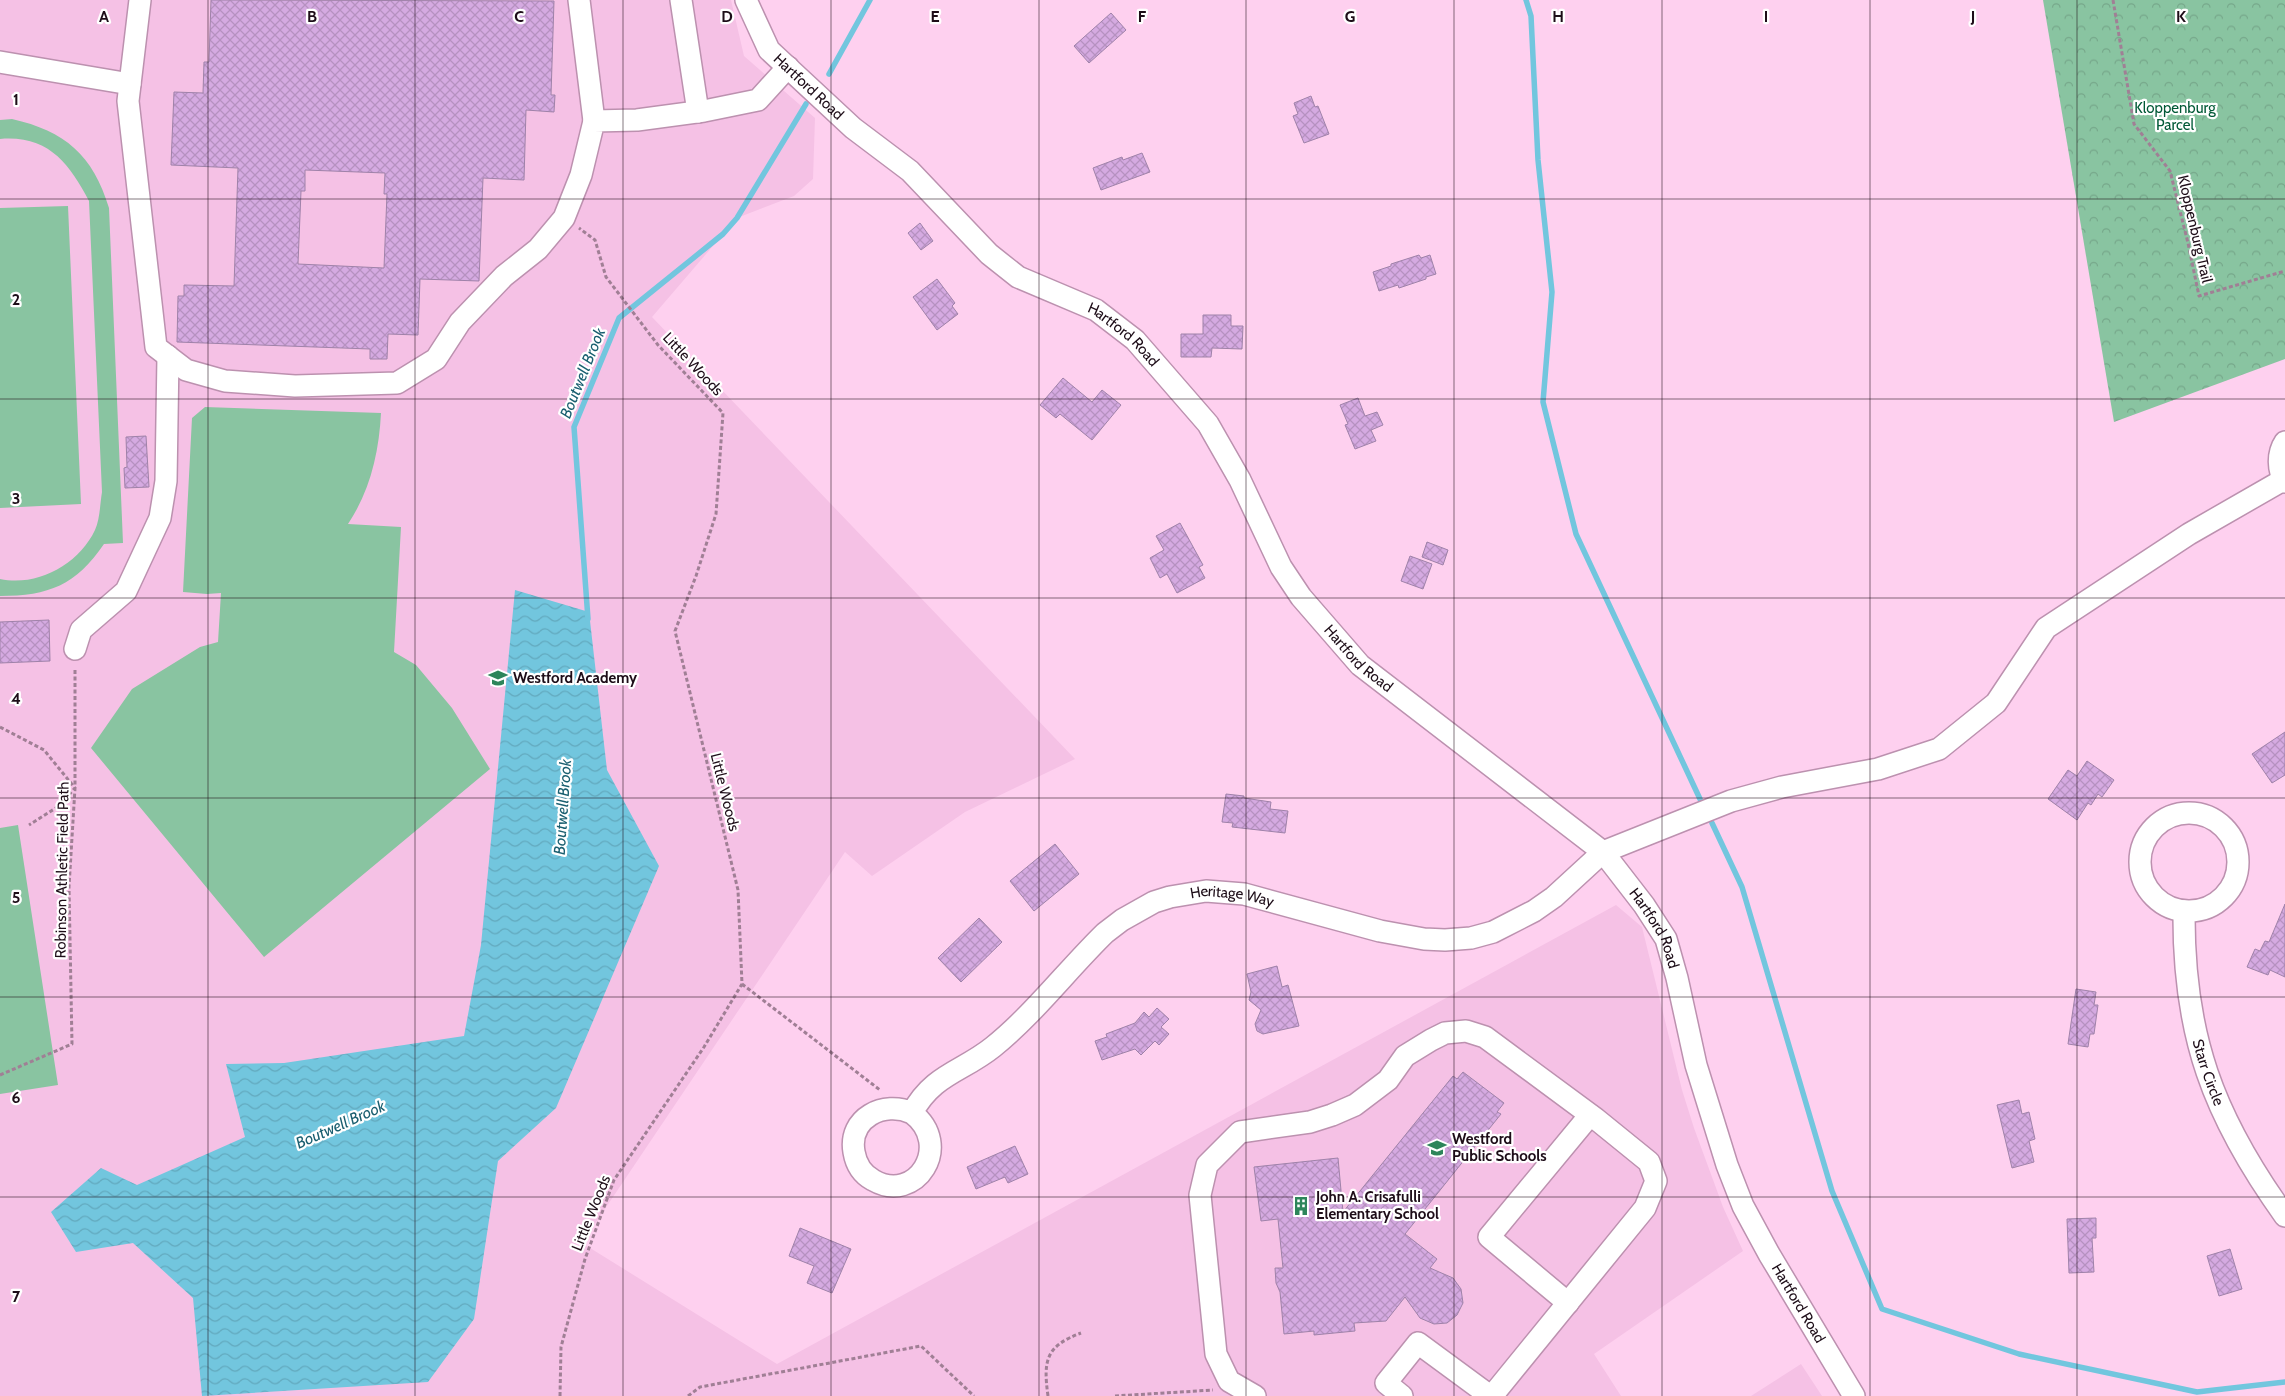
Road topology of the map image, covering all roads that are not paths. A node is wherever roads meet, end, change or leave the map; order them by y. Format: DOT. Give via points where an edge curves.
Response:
graph roads {
  1 [pos="140,0"];
  2 [pos="579,0"];
  3 [pos="681,0"];
  4 [pos="746,0"];
  5 [pos="0,62"];
  6 [pos="788,67"];
  7 [pos="130,84"];
  8 [pos="698,112"];
  9 [pos="594,121"];
  10 [pos="168,356"];
  11 [pos="2285,442"];
  12 [pos="2284,481"];
  13 [pos="75,649"];
  14 [pos="1603,852"];
  15 [pos="2184,911"];
  16 [pos="908,1111"];
  17 [pos="1590,1115"];
  18 [pos="2285,1216"];
  19 [pos="1568,1303"];
  20 [pos="1248,1392"];
  21 [pos="1402,1396"];
  22 [pos="1491,1396"];
  23 [pos="1854,1396"];
  1 -- 7 [label="street"];
  2 -- 9 [label="street"];
  3 -- 8 [label="street"];
  4 -- 6 [label="street, Hartford Road" via="769,50"];
  5 -- 7 [label="street"];
  6 -- 8 [label="street" via="758,100"];
  6 -- 14 [label="street, Hartford Road" via="853,128 910,171 988,254 1007,269 1018,277 1096,310 1136,340 1208,424 1240,480 1281,567 1301,597 1360,665"];
  7 -- 10 [label="street" via="128,101 152,326 156,347"];
  8 -- 9 [label="street" via="637,120"];
  9 -- 10 [label="street" via="581,175 564,218 538,249 504,276 460,322 436,359 397,383 295,386 225,381 186,370"];
  10 -- 13 [label="street" via="166,481 160,518 126,591 81,630"];
  11 -- 12 [label="street" via="2279,456 2279,469"];
  12 -- 14 [label="street" via="2189,534 2046,628 1996,703 1940,749 1878,769 1782,787 1731,801"];
  14 -- 16 [label="street, Heritage Way" via="1534,911 1493,932 1471,938 1446,940 1401,936 1244,894 1206,891 1170,896 1122,920 1105,933 994,1046 929,1088"];
  14 -- 23 [label="street, Hartford Road" via="1666,939 1696,1065 1743,1206 1768,1254"];
  15 -- 15 [label="street" via="2205,909 2222,898 2234,882 2238,867 2238,852 2230,833 2214,819 2194,813 2174,815 2156,825 2144,842 2140,862 2149,891 2164,904"];
  15 -- 18 [label="street, Starr Circle" via="2187,990 2194,1031 2208,1078 2228,1126"];
  17 -- 19 [label="street" via="1649,1162 1656,1181 1645,1208"];
  17 -- 19 [label="street" via="1489,1237"];
  17 -- 20 [label="street" via="1484,1037 1466,1031 1446,1033 1405,1056 1388,1080 1355,1105 1310,1122 1240,1132 1207,1165 1200,1195 1216,1354 1230,1381"];
  19 -- 22 [label="street"];
  21 -- 22 [label="street" via="1386,1383 1418,1343"];
}
